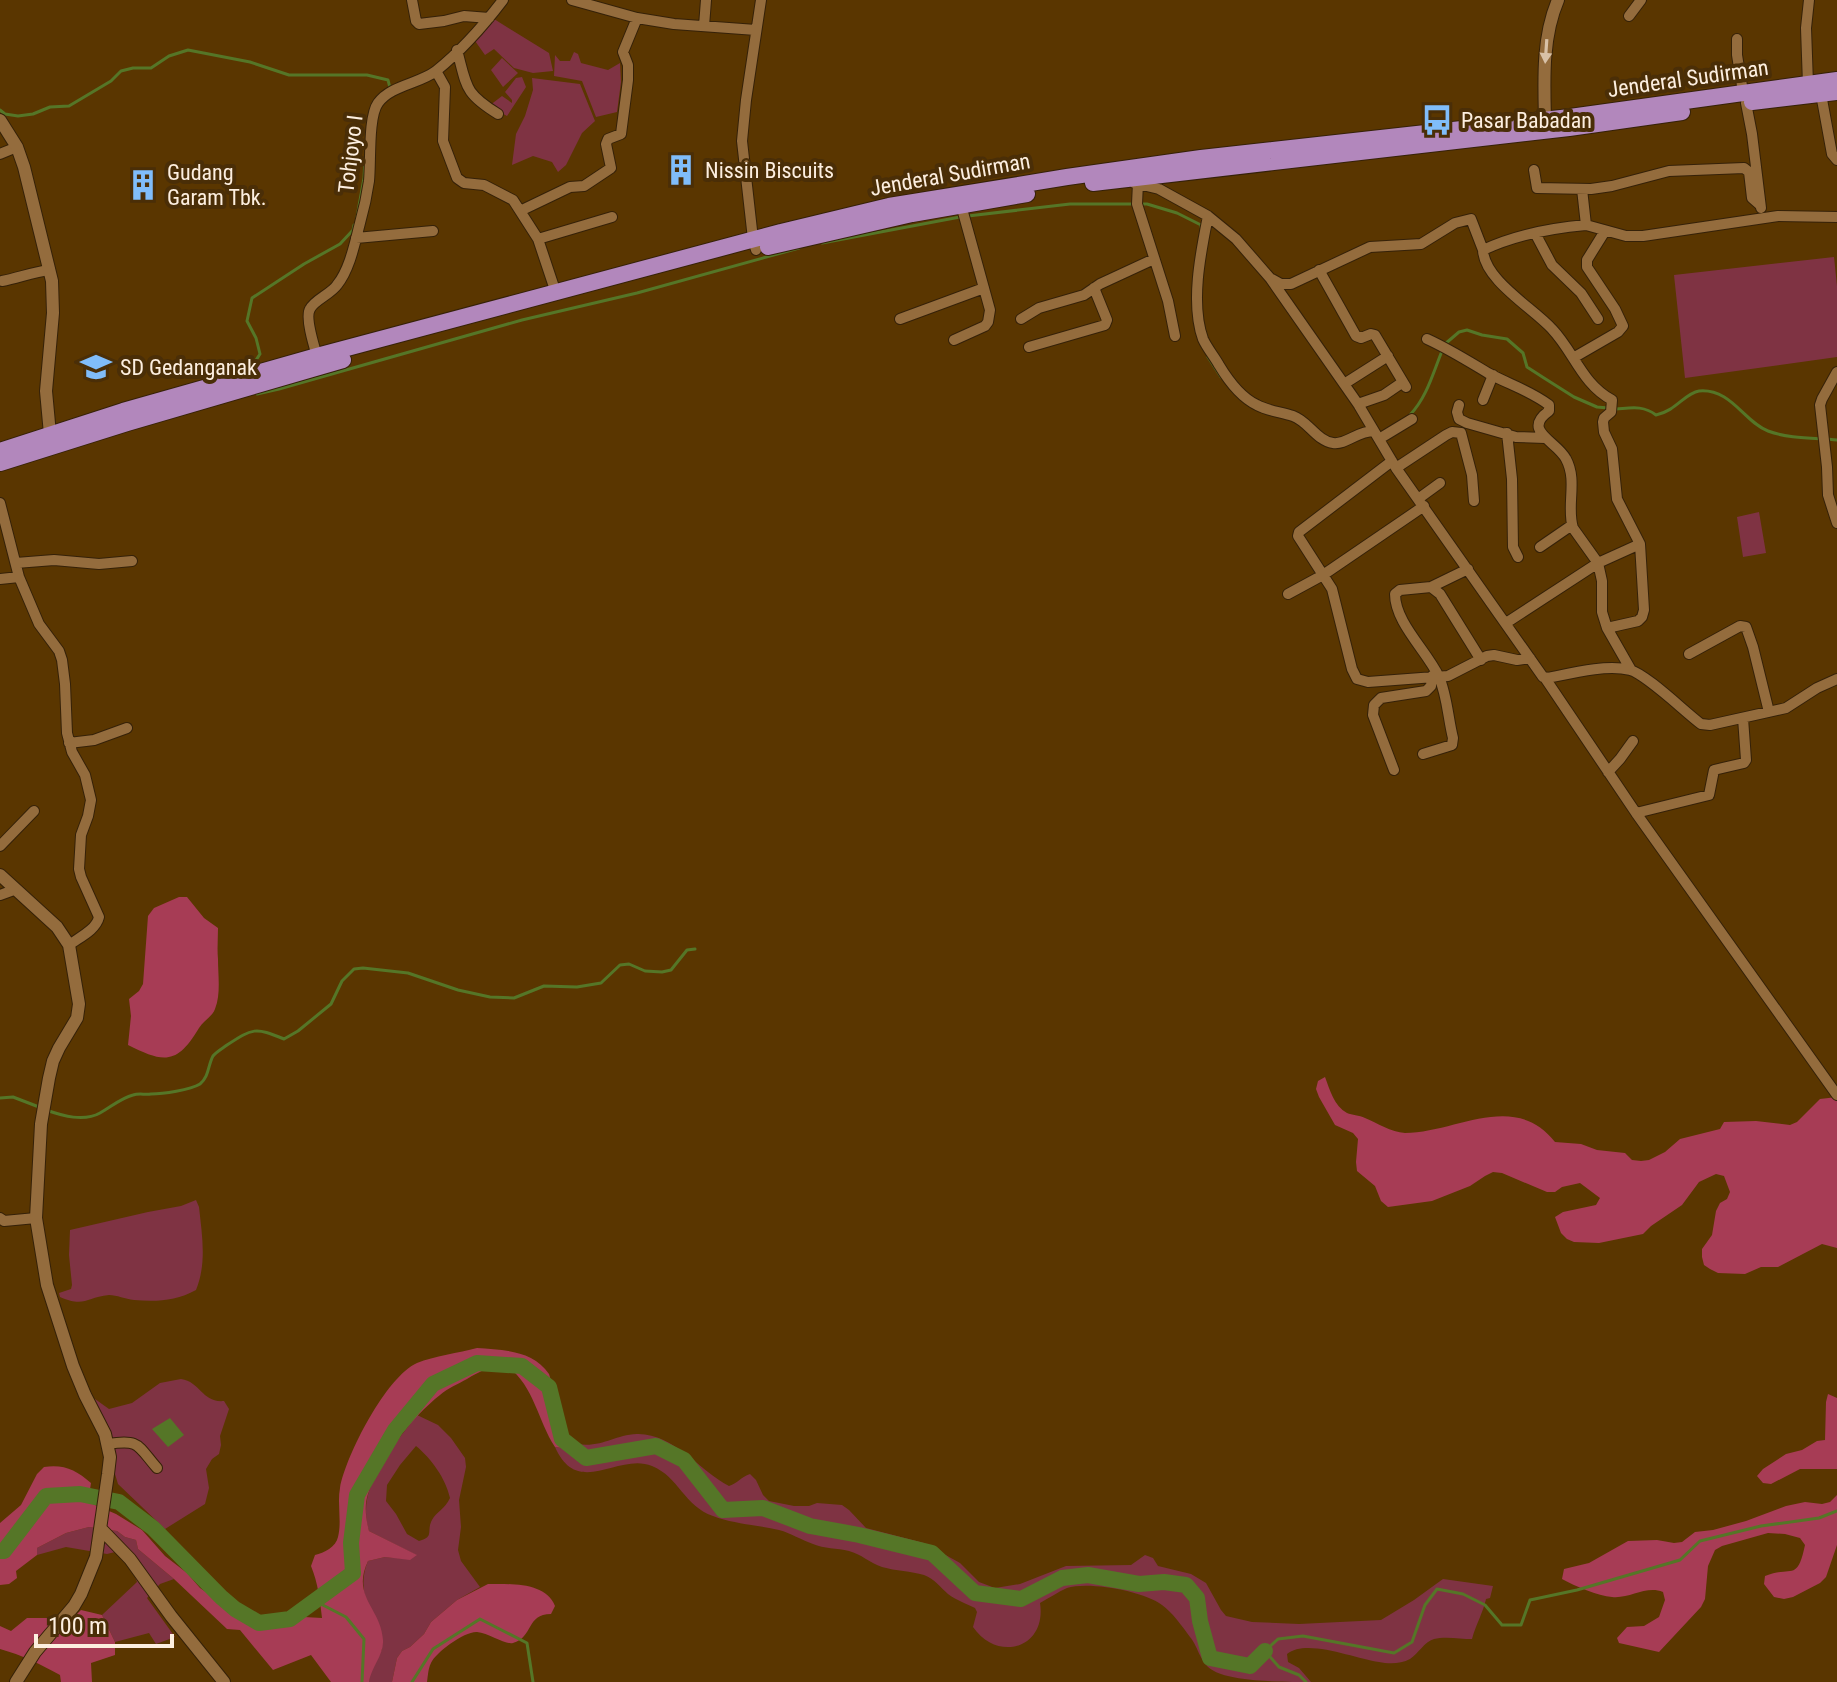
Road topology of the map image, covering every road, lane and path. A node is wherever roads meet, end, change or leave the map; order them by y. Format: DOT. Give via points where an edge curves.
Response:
graph roads {
  1 [pos="412,0"];
  2 [pos="503,0"];
  3 [pos="572,0"];
  4 [pos="706,0"];
  5 [pos="761,0"];
  6 [pos="1558,0"];
  7 [pos="1641,0"];
  8 [pos="1809,0"];
  9 [pos="1629,16"];
  10 [pos="489,18"];
  11 [pos="637,18"];
  12 [pos="704,26"];
  13 [pos="756,30"];
  14 [pos="1737,39"];
  15 [pos="457,50"];
  16 [pos="436,71"];
  17 [pos="1837,80"];
  18 [pos="1822,90"];
  19 [pos="1745,98"];
  20 [pos="1545,112"];
  21 [pos="498,114"];
  22 [pos="0,120"];
  23 [pos="17,147"];
  24 [pos="0,154"];
  25 [pos="1837,160"];
  26 [pos="1534,170"];
  27 [pos="1131,182"];
  28 [pos="1582,189"];
  29 [pos="961,205"];
  30 [pos="1760,205"];
  31 [pos="520,211"];
  32 [pos="1208,216"];
  33 [pos="612,217"];
  34 [pos="1837,217"];
  35 [pos="1762,218"];
  36 [pos="1586,225"];
  37 [pos="433,231"];
  38 [pos="1605,231"];
  39 [pos="1535,233"];
  40 [pos="356,238"];
  41 [pos="538,239"];
  42 [pos="754,245"];
  43 [pos="1483,250"];
  44 [pos="1154,259"];
  45 [pos="50,270"];
  46 [pos="1319,270"];
  47 [pos="1270,278"];
  48 [pos="2,281"];
  49 [pos="984,288"];
  50 [pos="1094,288"];
  51 [pos="556,293"];
  52 [pos="480,318"];
  53 [pos="900,319"];
  54 [pos="1021,319"];
  55 [pos="1598,319"];
  56 [pos="1175,336"];
  57 [pos="1427,339"];
  58 [pos="954,340"];
  59 [pos="1029,347"];
  60 [pos="317,356"];
  61 [pos="1388,356"];
  62 [pos="1573,358"];
  63 [pos="299,367"];
  64 [pos="1837,372"];
  65 [pos="1493,375"];
  66 [pos="1344,384"];
  67 [pos="1483,400"];
  68 [pos="1358,404"];
  69 [pos="1459,405"];
  70 [pos="1412,419"];
  71 [pos="1507,433"];
  72 [pos="1376,435"];
  73 [pos="1545,438"];
  74 [pos="52,440"];
  75 [pos="0,451"];
  76 [pos="0,463"];
  77 [pos="1394,465"];
  78 [pos="1832,467"];
  79 [pos="1440,483"];
  80 [pos="1474,501"];
  81 [pos="0,503"];
  82 [pos="1421,503"];
  83 [pos="1837,523"];
  84 [pos="1572,525"];
  85 [pos="1640,544"];
  86 [pos="1540,547"];
  87 [pos="1518,557"];
  88 [pos="132,561"];
  89 [pos="16,563"];
  90 [pos="1598,563"];
  91 [pos="1468,569"];
  92 [pos="1323,575"];
  93 [pos="19,577"];
  94 [pos="0,579"];
  95 [pos="1431,587"];
  96 [pos="1288,594"];
  97 [pos="1506,623"];
  98 [pos="1607,628"];
  99 [pos="1689,654"];
  100 [pos="1530,658"];
  101 [pos="1481,660"];
  102 [pos="1631,670"];
  103 [pos="1435,677"];
  104 [pos="1545,678"];
  105 [pos="1837,679"];
  106 [pos="1769,712"];
  107 [pos="1743,718"];
  108 [pos="127,728"];
  109 [pos="1633,741"];
  110 [pos="69,743"];
  111 [pos="1423,754"];
  112 [pos="1394,770"];
  113 [pos="1608,772"];
  114 [pos="34,811"];
  115 [pos="1636,813"];
  116 [pos="0,846"];
  117 [pos="0,875"];
  118 [pos="15,888"];
  119 [pos="0,895"];
  120 [pos="69,945"];
  121 [pos="1837,1095"];
  122 [pos="0,1218"];
  123 [pos="36,1218"];
  124 [pos="108,1444"];
  125 [pos="157,1468"];
  126 [pos="101,1529"];
  127 [pos="16,1682"];
  128 [pos="224,1682"];
  1 -- 10 [label="street" via="419,24"];
  2 -- 10 [label="street, Tohjoyo I"];
  3 -- 11 [label="street"];
  4 -- 12 [label="street"];
  5 -- 13 [label="street"];
  6 -- 20 [label="street, one-way" via="1548,26"];
  7 -- 9 [label="street"];
  8 -- 18 [label="street" via="1806,28"];
  10 -- 15 [label="street, Tohjoyo I"];
  11 -- 12 [label="street"];
  11 -- 31 [label="street" via="623,54 628,72 621,134 606,141 610,170"];
  12 -- 13 [label="street"];
  13 -- 42 [label="street" via="742,141"];
  14 -- 19 [label="street"];
  15 -- 16 [label="street, Tohjoyo I"];
  15 -- 21 [label="street" via="469,91"];
  16 -- 31 [label="street" via="445,87 443,141 457,178 507,196"];
  16 -- 40 [label="street, Tohjoyo I" via="385,96 376,106 369,180"];
  17 -- 18 [label="highway, Jenderal Sudirman"];
  18 -- 19 [label="highway, Jenderal Sudirman"];
  18 -- 25 [label="street"];
  19 -- 20 [label="highway, Jenderal Sudirman"];
  19 -- 27 [label="highway, Jenderal Sudirman" via="1580,127"];
  19 -- 30 [label="street"];
  20 -- 42 [label="highway, Jenderal Sudirman" via="889,206"];
  22 -- 23 [label="street"];
  23 -- 24 [label="street"];
  23 -- 45 [label="street"];
  26 -- 28 [label="street" via="1537,188"];
  27 -- 29 [label="highway, Jenderal Sudirman"];
  27 -- 32 [label="street" via="1159,189"];
  27 -- 44 [label="street"];
  28 -- 30 [label="street" via="1669,171 1744,168 1752,198"];
  28 -- 36 [label="street"];
  29 -- 42 [label="highway, Jenderal Sudirman"];
  29 -- 49 [label="street"];
  30 -- 35 [label="street"];
  31 -- 41 [label="street"];
  32 -- 47 [label="street"];
  32 -- 72 [label="street" via="1198,270 1199,318 1204,340 1224,373 1255,404 1303,420 1330,442 1337,444 1359,432"];
  33 -- 41 [label="street"];
  34 -- 35 [label="street"];
  35 -- 38 [label="street" via="1654,235"];
  36 -- 38 [label="street"];
  36 -- 39 [label="street"];
  37 -- 40 [label="street"];
  38 -- 62 [label="street" via="1587,267 1623,326"];
  39 -- 43 [label="street"];
  39 -- 55 [label="street" via="1552,265"];
  40 -- 60 [label="street, Tohjoyo I" via="340,282 309,310"];
  41 -- 51 [label="street"];
  42 -- 51 [label="highway, Jenderal Sudirman"];
  42 -- 52 [label="highway, Jenderal Sudirman"];
  43 -- 46 [label="street" via="1468,219 1421,244 1370,247"];
  43 -- 62 [label="street" via="1495,274 1550,327"];
  44 -- 50 [label="street"];
  44 -- 56 [label="street"];
  45 -- 48 [label="street"];
  45 -- 74 [label="street" via="53,313 46,391"];
  46 -- 47 [label="street" via="1291,284"];
  46 -- 61 [label="street" via="1358,338 1375,335"];
  47 -- 66 [label="street"];
  49 -- 53 [label="street"];
  49 -- 58 [label="street" via="988,322"];
  50 -- 54 [label="street"];
  50 -- 59 [label="street" via="1105,325"];
  51 -- 52 [label="highway, Jenderal Sudirman"];
  52 -- 60 [label="highway, Jenderal Sudirman"];
  52 -- 63 [label="highway, Jenderal Sudirman"];
  57 -- 65 [label="street"];
  60 -- 63 [label="highway, Jenderal Sudirman"];
  61 -- 66 [label="street"];
  61 -- 68 [label="street" via="1405,385"];
  62 -- 85 [label="street" via="1588,382 1612,400 1603,422 1612,449 1617,499"];
  63 -- 74 [label="highway, Jenderal Sudirman" via="256,384"];
  64 -- 78 [label="street" via="1820,405"];
  65 -- 67 [label="street"];
  65 -- 73 [label="street" via="1549,405 1538,422"];
  66 -- 68 [label="street"];
  68 -- 72 [label="street"];
  69 -- 71 [label="street" via="1462,421"];
  70 -- 72 [label="street"];
  71 -- 73 [label="street"];
  71 -- 87 [label="street" via="1513,547"];
  72 -- 77 [label="street"];
  73 -- 84 [label="street" via="1568,463"];
  74 -- 75 [label="highway, Jenderal Sudirman"];
  74 -- 76 [label="highway, Jenderal Sudirman"];
  77 -- 80 [label="street" via="1452,432 1461,433"];
  77 -- 82 [label="street"];
  77 -- 92 [label="street" via="1299,531"];
  78 -- 83 [label="street" via="1828,495"];
  79 -- 82 [label="street"];
  81 -- 89 [label="street"];
  82 -- 91 [label="street"];
  82 -- 92 [label="street"];
  84 -- 86 [label="street"];
  84 -- 90 [label="street"];
  85 -- 90 [label="street"];
  85 -- 98 [label="street" via="1642,617"];
  88 -- 89 [label="street"];
  89 -- 93 [label="street"];
  90 -- 97 [label="street"];
  90 -- 98 [label="street"];
  91 -- 95 [label="street"];
  91 -- 97 [label="street"];
  92 -- 96 [label="street"];
  92 -- 103 [label="street" via="1332,589 1357,679"];
  93 -- 94 [label="street"];
  93 -- 110 [label="street" via="62,660"];
  95 -- 101 [label="street"];
  95 -- 103 [label="street" via="1400,590 1395,598"];
  97 -- 100 [label="street"];
  98 -- 102 [label="street"];
  99 -- 106 [label="street" via="1746,627"];
  100 -- 101 [label="street" via="1494,655"];
  100 -- 104 [label="street"];
  101 -- 103 [label="street"];
  102 -- 104 [label="street"];
  102 -- 107 [label="street" via="1701,724"];
  103 -- 111 [label="street" via="1453,742"];
  103 -- 112 [label="street" via="1426,691 1381,698 1374,705"];
  104 -- 113 [label="street"];
  105 -- 106 [label="street"];
  106 -- 107 [label="street"];
  107 -- 115 [label="street" via="1746,760 1714,770 1709,795"];
  108 -- 110 [label="street"];
  109 -- 113 [label="street"];
  110 -- 120 [label="street" via="90,792 79,869 99,917"];
  113 -- 115 [label="street"];
  114 -- 116 [label="street"];
  115 -- 121 [label="street"];
  117 -- 118 [label="street"];
  118 -- 119 [label="street"];
  118 -- 120 [label="street"];
  120 -- 123 [label="street" via="78,1012 49,1078"];
  122 -- 123 [label="street"];
  123 -- 124 [label="street" via="61,1334"];
  124 -- 125 [label="street" via="136,1443"];
  124 -- 126 [label="street"];
  126 -- 127 [label="street" via="96,1557 74,1606"];
  126 -- 128 [label="street"];
}
